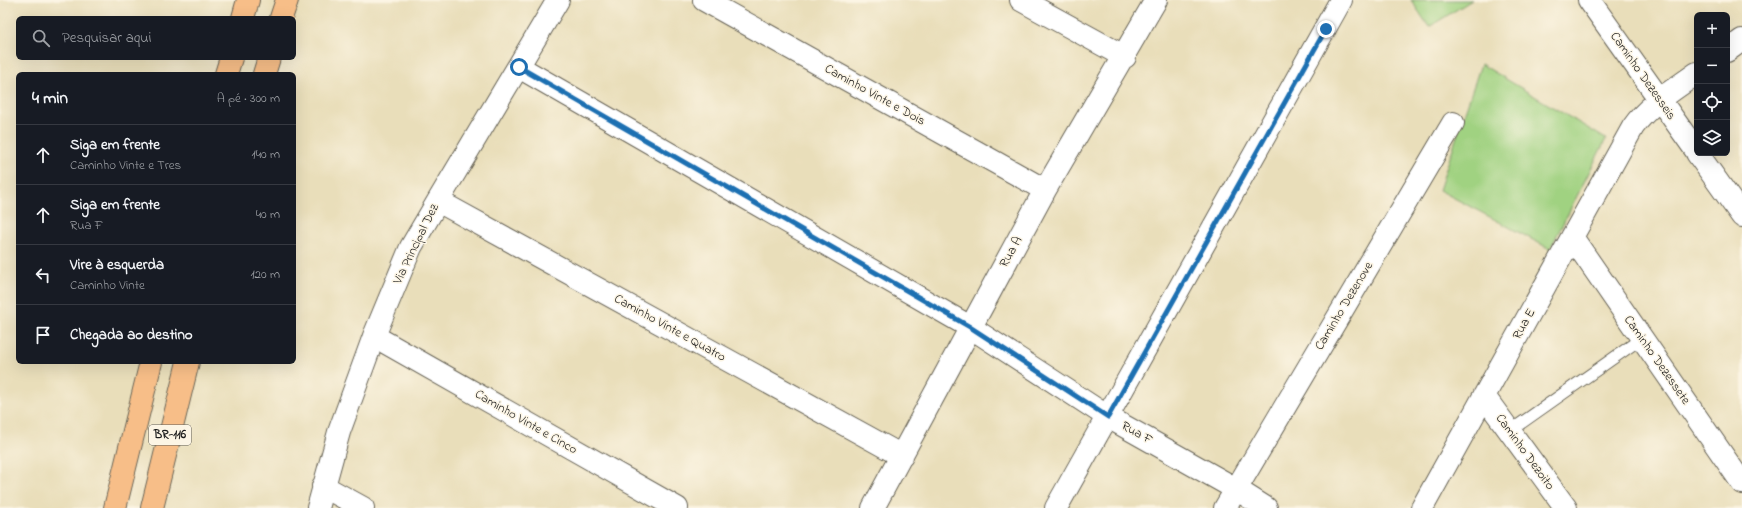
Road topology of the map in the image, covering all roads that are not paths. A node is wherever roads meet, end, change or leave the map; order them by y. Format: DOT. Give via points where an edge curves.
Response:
graph roads {
  1 [pos="248,0"];
  2 [pos="287,0"];
  3 [pos="558,0"];
  4 [pos="704,0"];
  5 [pos="1021,0"];
  6 [pos="1156,0"];
  7 [pos="1341,0"];
  8 [pos="1589,0"];
  9 [pos="244,16"];
  10 [pos="282,16"];
  11 [pos="1742,40"];
  12 [pos="1730,49"];
  13 [pos="1124,57"];
  14 [pos="230,60"];
  15 [pos="268,60"];
  16 [pos="519,67"];
  17 [pos="227,72"];
  18 [pos="264,72"];
  19 [pos="1694,75"];
  20 [pos="1660,100"];
  21 [pos="1453,123"];
  22 [pos="1694,149"];
  23 [pos="1699,156"];
  24 [pos="1045,190"];
  25 [pos="438,201"];
  26 [pos="1742,216"];
  27 [pos="1572,237"];
  28 [pos="970,327"];
  29 [pos="374,336"];
  30 [pos="1642,338"];
  31 [pos="151,364"];
  32 [pos="188,364"];
  33 [pos="1484,396"];
  34 [pos="1108,417"];
  35 [pos="1510,431"];
  36 [pos="902,456"];
  37 [pos="1742,483"];
  38 [pos="324,486"];
  39 [pos="1236,489"];
  40 [pos="115,508"];
  41 [pos="152,508"];
  42 [pos="318,508"];
  43 [pos="363,508"];
  44 [pos="677,508"];
  45 [pos="873,508"];
  46 [pos="1056,508"];
  47 [pos="1225,508"];
  48 [pos="1266,508"];
  49 [pos="1422,508"];
  50 [pos="1566,508"];
  1 -- 9 [label="highway"];
  2 -- 10 [label="highway"];
  3 -- 16 [label="street, Via Principal Dez"];
  4 -- 24 [label="street, Caminho Vinte e Dois"];
  5 -- 13 [label="street"];
  6 -- 13 [label="street, Rua A"];
  7 -- 34 [label="street"];
  8 -- 20 [label="street, Caminho Dezesseis"];
  11 -- 12 [label="street"];
  13 -- 24 [label="street, Rua A"];
  14 -- 17 [label="highway"];
  15 -- 18 [label="highway"];
  16 -- 25 [label="street, Via Principal Dez"];
  16 -- 28 [label="street, Rua F"];
  19 -- 20 [label="street, Rua E"];
  20 -- 22 [label="street, Caminho Dezesseis"];
  20 -- 27 [label="street, Rua E" via="1638,119"];
  21 -- 39 [label="street, Caminho Dezenove"];
  23 -- 26 [label="street, Caminho Dezesseis"];
  24 -- 28 [label="street, Rua A"];
  25 -- 29 [label="street, Via Principal Dez" via="411,248"];
  25 -- 36 [label="street, Caminho Vinte e Quatro"];
  27 -- 30 [label="street, Caminho Dezessete"];
  27 -- 33 [label="street, Rua E"];
  28 -- 34 [label="street, Rua F"];
  28 -- 36 [label="street, Rua A"];
  29 -- 38 [label="street, Via Principal Dez" via="338,432"];
  29 -- 44 [label="street, Caminho Vinte e Cinco"];
  30 -- 35 [label="lane"];
  30 -- 37 [label="street, Caminho Dezessete"];
  31 -- 40 [label="highway"];
  32 -- 41 [label="highway, BR-116"];
  33 -- 35 [label="street, Caminho Dezoito"];
  33 -- 49 [label="street, Rua E"];
  34 -- 39 [label="street, Rua F"];
  34 -- 46 [label="street"];
  35 -- 50 [label="street, Caminho Dezoito"];
  36 -- 45 [label="street, Rua A"];
  38 -- 42 [label="street, Via Principal Dez"];
  38 -- 43 [label="street"];
  39 -- 47 [label="street, Caminho Dezenove"];
  39 -- 48 [label="street, Rua F"];
}
